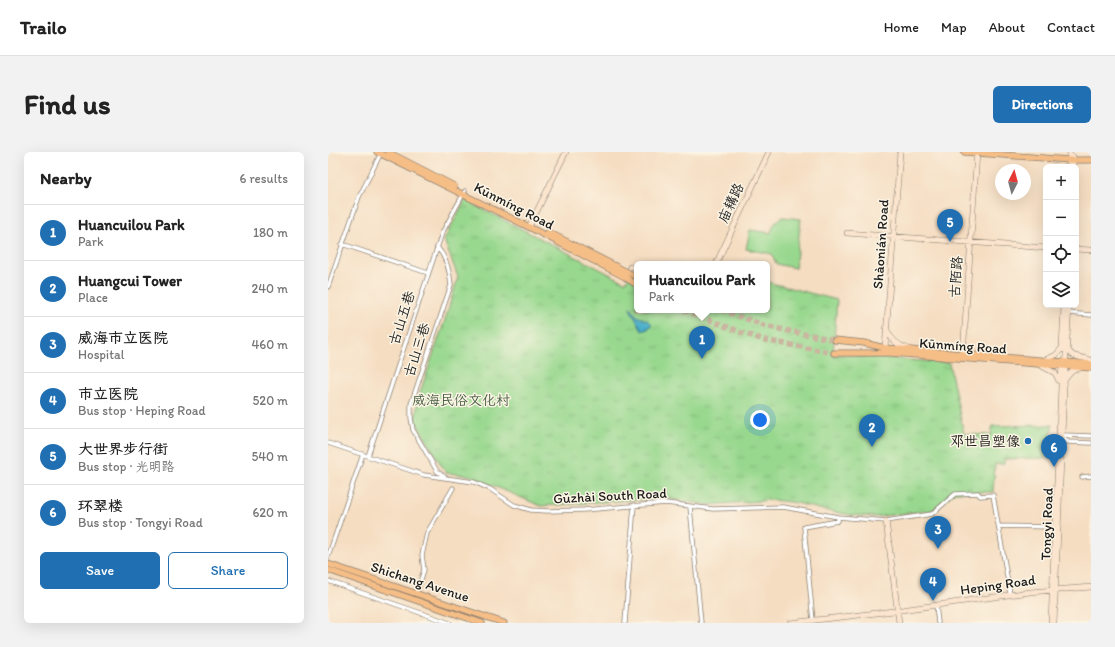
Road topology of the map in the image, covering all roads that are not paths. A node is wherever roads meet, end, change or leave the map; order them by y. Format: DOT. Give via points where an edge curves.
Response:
graph roads {
  1 [pos="380,152"];
  2 [pos="388,152"];
  3 [pos="566,152"];
  4 [pos="769,152"];
  5 [pos="900,152"];
  6 [pos="964,152"];
  7 [pos="1003,152"];
  8 [pos="977,153"];
  9 [pos="1071,156"];
  10 [pos="1091,157"];
  11 [pos="1091,160"];
  12 [pos="464,193"];
  13 [pos="530,225"];
  14 [pos="847,233"];
  15 [pos="894,236"];
  16 [pos="970,243"];
  17 [pos="342,244"];
  18 [pos="437,247"];
  19 [pos="1043,248"];
  20 [pos="1079,249"];
  21 [pos="1091,250"];
  22 [pos="717,261"];
  23 [pos="630,267"];
  24 [pos="634,267"];
  25 [pos="428,273"];
  26 [pos="634,276"];
  27 [pos="634,283"];
  28 [pos="328,287"];
  29 [pos="1064,308"];
  30 [pos="1069,308"];
  31 [pos="1068,313"];
  32 [pos="1091,315"];
  33 [pos="886,328"];
  34 [pos="886,337"];
  35 [pos="835,340"];
  36 [pos="1067,342"];
  37 [pos="864,343"];
  38 [pos="1063,346"];
  39 [pos="885,348"];
  40 [pos="912,350"];
  41 [pos="834,352"];
  42 [pos="862,353"];
  43 [pos="891,354"];
  44 [pos="963,354"];
  45 [pos="1091,360"];
  46 [pos="1042,362"];
  47 [pos="1063,364"];
  48 [pos="1091,364"];
  49 [pos="1082,367"];
  50 [pos="1091,368"];
  51 [pos="1062,381"];
  52 [pos="1062,435"];
  53 [pos="1091,436"];
  54 [pos="1051,440"];
  55 [pos="1057,440"];
  56 [pos="328,442"];
  57 [pos="1091,443"];
  58 [pos="366,455"];
  59 [pos="1091,476"];
  60 [pos="446,477"];
  61 [pos="1082,477"];
  62 [pos="453,488"];
  63 [pos="634,505"];
  64 [pos="690,507"];
  65 [pos="838,516"];
  66 [pos="886,521"];
  67 [pos="999,526"];
  68 [pos="1057,527"];
  69 [pos="328,557"];
  70 [pos="328,564"];
  71 [pos="329,572"];
  72 [pos="328,581"];
  73 [pos="1091,587"];
  74 [pos="1055,589"];
  75 [pos="416,594"];
  76 [pos="1010,594"];
  77 [pos="936,605"];
  78 [pos="898,610"];
  79 [pos="813,621"];
  80 [pos="450,623"];
  81 [pos="482,623"];
  82 [pos="504,623"];
  83 [pos="625,623"];
  84 [pos="701,623"];
  85 [pos="790,623"];
  86 [pos="899,623"];
  87 [pos="938,623"];
  88 [pos="1050,623"];
  89 [pos="1054,623"];
  1 -- 12 [label="main road, Kūnmíng Road"];
  1 -- 17 [label="street" via="359,197"];
  2 -- 12 [label="main road, Kūnmíng Road"];
  3 -- 13 [label="street"];
  4 -- 22 [label="street, 庙耩路"];
  5 -- 15 [label="street, Shàonián Road"];
  6 -- 8 [label="main road"];
  7 -- 9 [label="main road"];
  8 -- 9 [label="main road"];
  8 -- 16 [label="street, 古陌路"];
  9 -- 10 [label="main road"];
  9 -- 11 [label="main road"];
  12 -- 13 [label="main road, Kūnmíng Road"];
  12 -- 18 [label="street, 古山五巷" via="442,232"];
  13 -- 26 [label="main road, Kūnmíng Road"];
  13 -- 27 [label="main road, Kūnmíng Road"];
  14 -- 15 [label="street"];
  15 -- 16 [label="street"];
  15 -- 33 [label="street, Shàonián Road"];
  16 -- 19 [label="street"];
  16 -- 44 [label="street, 古陌路"];
  17 -- 25 [label="street"];
  17 -- 28 [label="street"];
  18 -- 25 [label="street, 古山五巷"];
  18 -- 60 [label="street, 古山三巷" via="451,276 451,284 411,404 411,418 416,434 437,471"];
  20 -- 21 [label="street"];
  23 -- 24 [label="street"];
  25 -- 58 [label="street, 古山五巷"];
  29 -- 38 [label="street, Tongyi Road"];
  30 -- 31 [label="street, Tongyi Road"];
  31 -- 32 [label="street"];
  31 -- 36 [label="street, Tongyi Road"];
  33 -- 34 [label="street, Shàonián Road"];
  33 -- 40 [label="street" via="890,338"];
  34 -- 37 [label="street" via="880,343"];
  34 -- 39 [label="street, Shàonián Road"];
  35 -- 37 [label="main road, Kūnmíng Road"];
  36 -- 45 [label="street" via="1068,350 1073,356"];
  36 -- 47 [label="street, Tongyi Road"];
  37 -- 39 [label="main road, Kūnmíng Road"];
  37 -- 42 [label="main road" via="860,348"];
  38 -- 46 [label="street" via="1056,355"];
  38 -- 47 [label="street, Tongyi Road"];
  39 -- 40 [label="main road, Kūnmíng Road"];
  39 -- 43 [label="street"];
  40 -- 44 [label="main road, Kūnmíng Road"];
  41 -- 42 [label="main road, Kūnmíng Road"];
  42 -- 43 [label="main road, Kūnmíng Road"];
  43 -- 46 [label="main road, Kūnmíng Road"];
  44 -- 46 [label="main road, Kūnmíng Road"];
  46 -- 47 [label="main road, Kūnmíng Road"];
  46 -- 51 [label="street"];
  47 -- 48 [label="main road, Kūnmíng Road"];
  47 -- 49 [label="main road, Kūnmíng Road"];
  47 -- 51 [label="street, Tongyi Road"];
  49 -- 50 [label="main road, Kūnmíng Road"];
  49 -- 51 [label="street" via="1072,371"];
  51 -- 52 [label="street, Tongyi Road"];
  51 -- 68 [label="street, Tongyi Road"];
  52 -- 53 [label="street"];
  52 -- 57 [label="street" via="1068,442"];
  52 -- 68 [label="street, Tongyi Road"];
  54 -- 55 [label="street"];
  56 -- 58 [label="street, Gǔzhài South Road"];
  58 -- 60 [label="street, Gǔzhài South Road" via="424,475"];
  58 -- 69 [label="street, 古山五巷"];
  59 -- 61 [label="street"];
  60 -- 63 [label="street, Gǔzhài South Road" via="474,482 514,505 531,510 584,510"];
  62 -- 75 [label="street" via="427,533 422,555 424,570"];
  63 -- 64 [label="street, Gǔzhài South Road" via="666,503"];
  63 -- 83 [label="street"];
  64 -- 65 [label="street, Gǔzhài South Road" via="783,507"];
  64 -- 84 [label="street"];
  65 -- 66 [label="street, Gǔzhài South Road"];
  65 -- 79 [label="street" via="838,521 804,527"];
  66 -- 67 [label="street, Gǔzhài South Road" via="932,514 955,494 978,493 980,496 993,495"];
  66 -- 78 [label="street"];
  67 -- 68 [label="street"];
  67 -- 76 [label="street"];
  68 -- 74 [label="street, Tongyi Road"];
  70 -- 75 [label="main road, Shichang Avenue"];
  71 -- 81 [label="main road, Shichang Avenue"];
  72 -- 80 [label="street"];
  73 -- 74 [label="street, Heping Road"];
  74 -- 76 [label="street, Heping Road"];
  74 -- 88 [label="street, Tongyi Road"];
  74 -- 89 [label="street, Tongyi Road"];
  75 -- 82 [label="main road, Shichang Avenue"];
  76 -- 77 [label="street, Heping Road"];
  77 -- 78 [label="street, Heping Road"];
  77 -- 87 [label="street"];
  78 -- 79 [label="street, Heping Road"];
  78 -- 86 [label="street"];
  79 -- 85 [label="street, Heping Road"];
}
